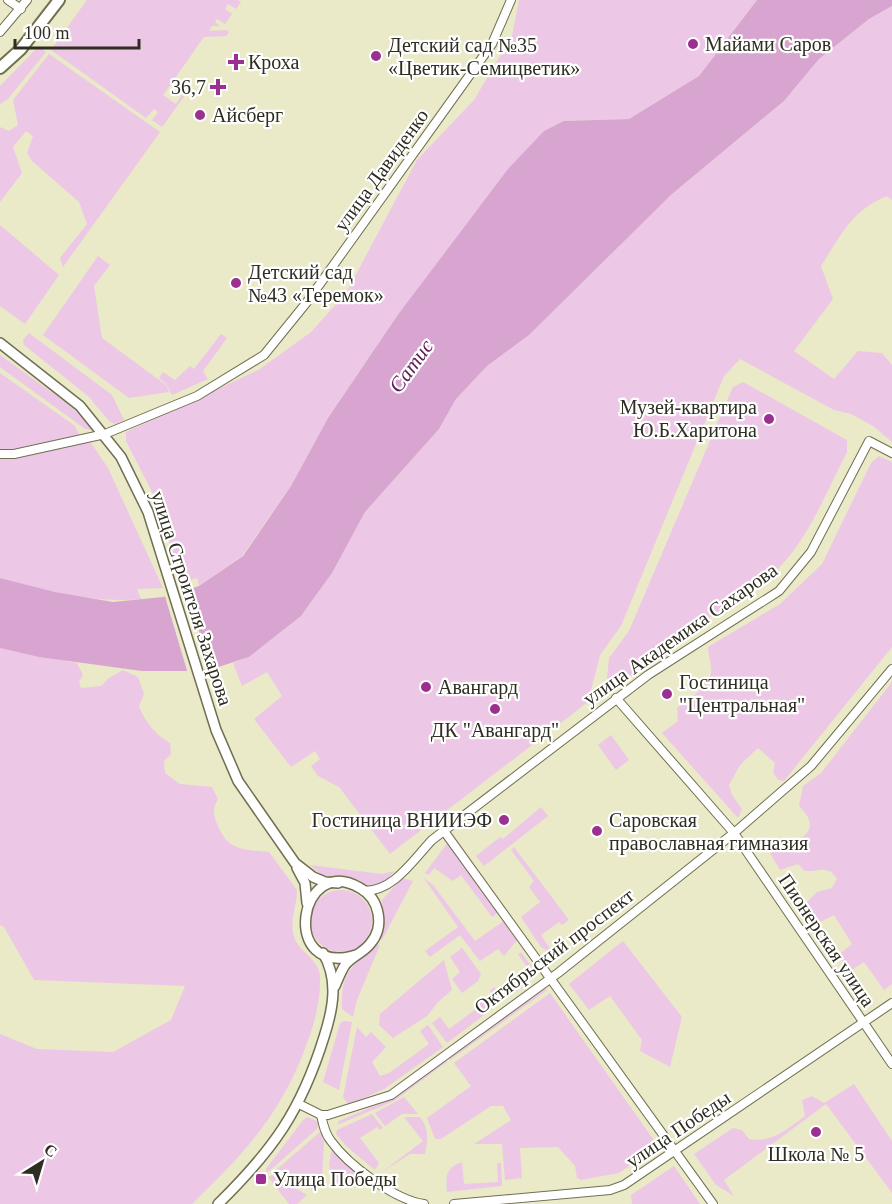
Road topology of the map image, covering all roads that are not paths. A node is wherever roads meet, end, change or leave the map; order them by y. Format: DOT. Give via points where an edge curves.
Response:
graph roads {
  1 [pos="8,0"];
  2 [pos="27,0"];
  3 [pos="59,0"];
  4 [pos="511,0"];
  5 [pos="21,9"];
  6 [pos="0,32"];
  7 [pos="0,68"];
  8 [pos="0,343"];
  9 [pos="105,434"];
  10 [pos="892,453"];
  11 [pos="0,454"];
  12 [pos="892,669"];
  13 [pos="616,698"];
  14 [pos="444,831"];
  15 [pos="734,833"];
  16 [pos="295,863"];
  17 [pos="338,883"];
  18 [pos="384,887"];
  19 [pos="364,891"];
  20 [pos="306,908"];
  21 [pos="378,911"];
  22 [pos="323,954"];
  23 [pos="356,955"];
  24 [pos="550,979"];
  25 [pos="333,991"];
  26 [pos="892,1003"];
  27 [pos="864,1023"];
  28 [pos="892,1064"];
  29 [pos="299,1104"];
  30 [pos="321,1115"];
  31 [pos="676,1151"];
  32 [pos="218,1204"];
  33 [pos="424,1204"];
  34 [pos="454,1204"];
  35 [pos="713,1204"];
  1 -- 5 [label="street"];
  2 -- 5 [label="street"];
  3 -- 7 [label="main road" via="21,49"];
  4 -- 9 [label="street, улица Давиденко" via="492,44 307,302 264,355 197,396"];
  5 -- 6 [label="street"];
  8 -- 9 [label="street, улица Строителя Захарова" via="80,405"];
  9 -- 11 [label="street, улица Давиденко"];
  9 -- 16 [label="street, улица Строителя Захарова" via="136,483 219,738 238,781"];
  10 -- 13 [label="street, улица Академика Сахарова" via="869,441 811,552 779,591"];
  12 -- 15 [label="street, Октябрьский проспект" via="811,766"];
  13 -- 14 [label="street, улица Академика Сахарова"];
  13 -- 15 [label="street, Пионерская улица"];
  14 -- 18 [label="street, улица Академика Сахарова"];
  14 -- 24 [label="street"];
  15 -- 24 [label="street, Октябрьский проспект"];
  15 -- 27 [label="street, Пионерская улица"];
  16 -- 17 [label="street, улица Строителя Захарова" via="313,877"];
  16 -- 20 [label="street, улица Строителя Захарова" via="307,893"];
  17 -- 19 [label="street, улица Академика Сахарова"];
  17 -- 20 [label="street" via="318,891"];
  18 -- 19 [label="street, улица Академика Сахарова"];
  18 -- 21 [label="street"];
  19 -- 21 [label="street"];
  20 -- 22 [label="street" via="304,923 308,937"];
  21 -- 23 [label="street" via="375,937"];
  22 -- 23 [label="street" via="340,958"];
  22 -- 25 [label="street" via="331,967"];
  23 -- 25 [label="street" via="345,965"];
  24 -- 30 [label="street, Октябрьский проспект" via="391,1095 367,1105"];
  24 -- 31 [label="street"];
  25 -- 29 [label="street" via="326,1033 311,1081"];
  26 -- 27 [label="street, улица Победы"];
  27 -- 28 [label="street, Пионерская улица"];
  27 -- 31 [label="street, улица Победы"];
  29 -- 30 [label="street"];
  29 -- 32 [label="street" via="253,1170"];
  30 -- 33 [label="street" via="330,1140 373,1179"];
  31 -- 34 [label="street, улица Победы" via="610,1190"];
  31 -- 35 [label="street"];
}
